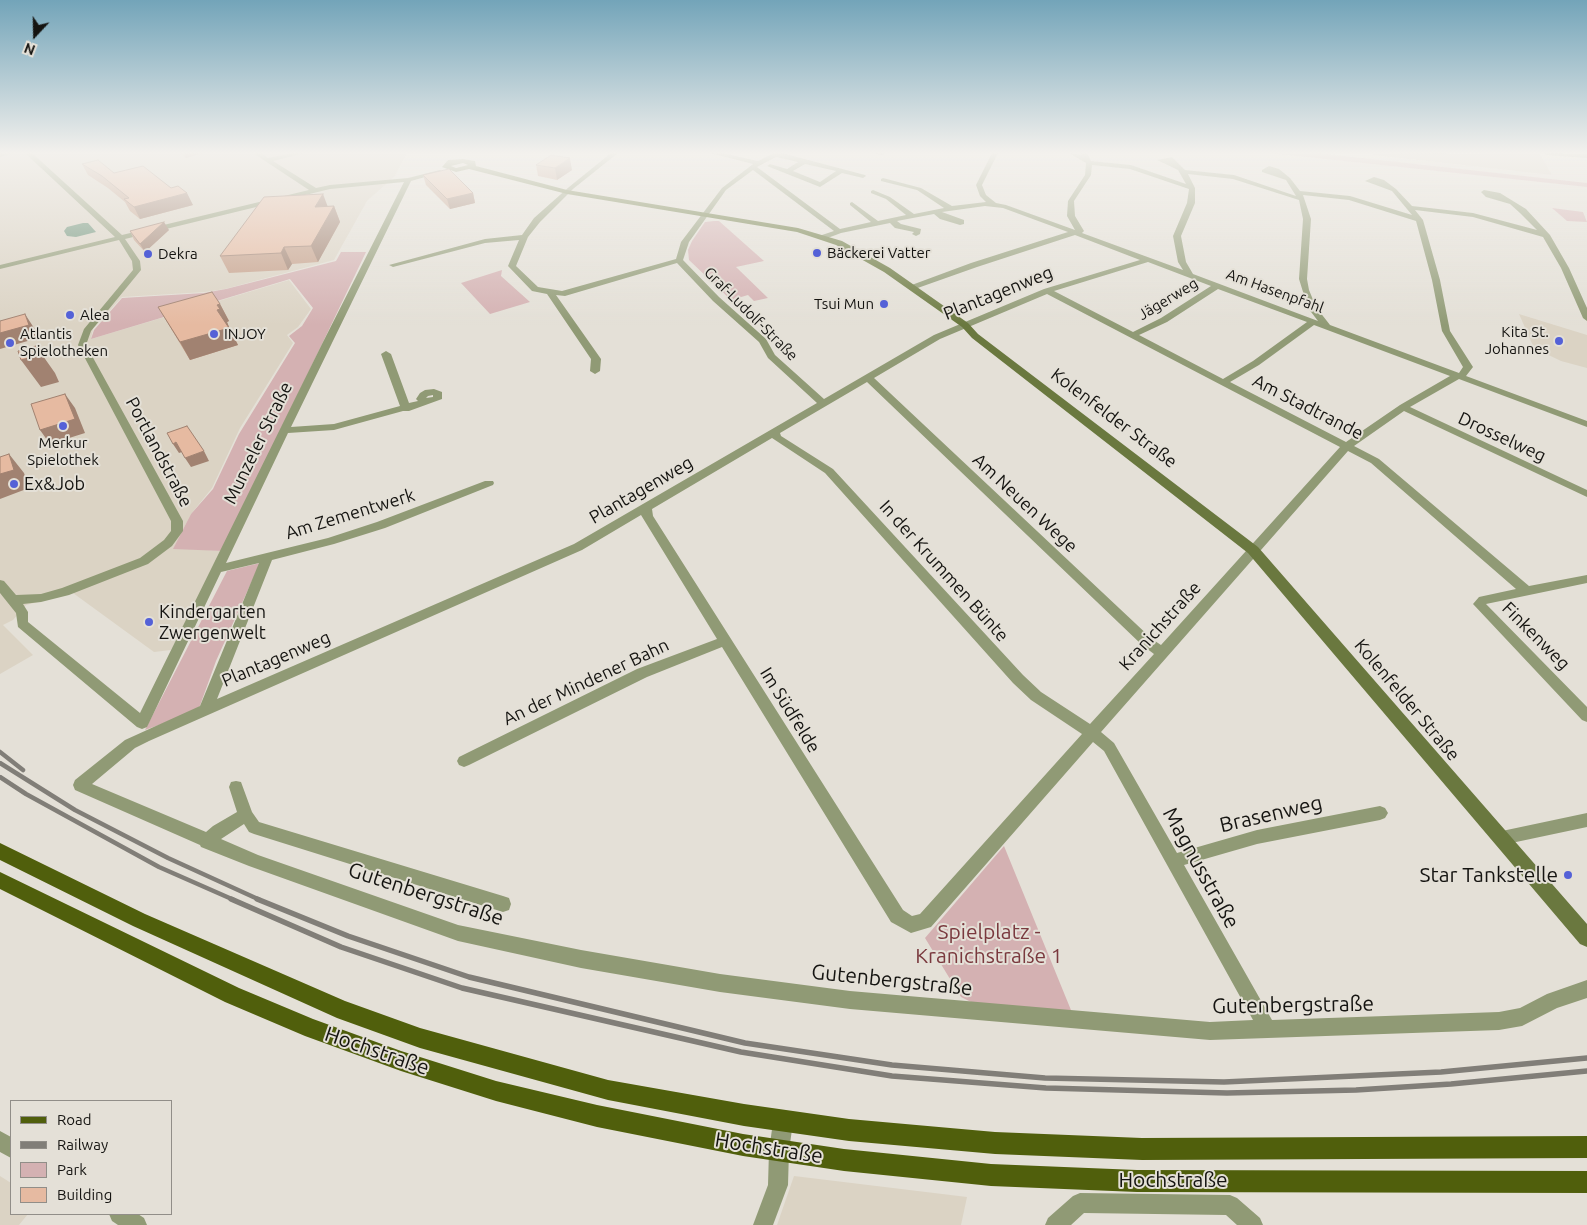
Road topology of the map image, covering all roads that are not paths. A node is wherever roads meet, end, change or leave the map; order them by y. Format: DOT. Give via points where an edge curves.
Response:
graph roads {
  1 [pos="91,210"];
  2 [pos="236,210"];
  3 [pos="393,210"];
  4 [pos="547,210"];
  5 [pos="680,210"];
  6 [pos="707,210"];
  7 [pos="811,210"];
  8 [pos="860,210"];
  9 [pos="904,210"];
  10 [pos="939,210"];
  11 [pos="1011,210"];
  12 [pos="1072,210"];
  13 [pos="1188,210"];
  14 [pos="1305,210"];
  15 [pos="1388,210"];
  16 [pos="1413,210"];
  17 [pos="1434,210"];
  18 [pos="1521,210"];
  19 [pos="935,211"];
  20 [pos="704,214"];
  21 [pos="912,216"];
  22 [pos="891,220"];
  23 [pos="1072,220"];
  24 [pos="1419,220"];
  25 [pos="876,223"];
  26 [pos="960,223"];
  27 [pos="1054,225"];
  28 [pos="839,231"];
  29 [pos="1076,233"];
  30 [pos="916,234"];
  31 [pos="1546,235"];
  32 [pos="524,237"];
  33 [pos="825,237"];
  34 [pos="121,238"];
  35 [pos="679,260"];
  36 [pos="1148,260"];
  37 [pos="1182,262"];
  38 [pos="393,265"];
  39 [pos="1166,266"];
  40 [pos="0,267"];
  41 [pos="1190,276"];
  42 [pos="1217,286"];
  43 [pos="912,288"];
  44 [pos="1047,291"];
  45 [pos="551,294"];
  46 [pos="1312,308"];
  47 [pos="1295,314"];
  48 [pos="1587,318"];
  49 [pos="1314,321"];
  50 [pos="965,325"];
  51 [pos="1328,327"];
  52 [pos="1133,335"];
  53 [pos="386,354"];
  54 [pos="595,371"];
  55 [pos="1458,376"];
  56 [pos="867,377"];
  57 [pos="1224,382"];
  58 [pos="425,402"];
  59 [pos="823,402"];
  60 [pos="1403,407"];
  61 [pos="406,409"];
  62 [pos="1587,424"];
  63 [pos="285,430"];
  64 [pos="774,432"];
  65 [pos="1347,446"];
  66 [pos="490,483"];
  67 [pos="1587,494"];
  68 [pos="646,508"];
  69 [pos="1253,550"];
  70 [pos="267,557"];
  71 [pos="218,569"];
  72 [pos="1587,579"];
  73 [pos="0,584"];
  74 [pos="1526,591"];
  75 [pos="15,600"];
  76 [pos="725,641"];
  77 [pos="1161,652"];
  78 [pos="206,709"];
  79 [pos="1587,716"];
  80 [pos="143,730"];
  81 [pos="1091,732"];
  82 [pos="464,761"];
  83 [pos="236,787"];
  84 [pos="1380,813"];
  85 [pos="246,815"];
  86 [pos="1587,820"];
  87 [pos="1502,838"];
  88 [pos="208,842"];
  89 [pos="3,853"];
  90 [pos="1173,861"];
  91 [pos="0,880"];
  92 [pos="503,904"];
  93 [pos="911,925"];
  94 [pos="1587,938"];
  95 [pos="1587,989"];
  96 [pos="1268,1030"];
  97 [pos="782,1122"];
  98 [pos="1587,1147"];
  99 [pos="779,1151"];
  100 [pos="1587,1182"];
  101 [pos="121,1215"];
  102 [pos="137,1225"];
  103 [pos="763,1225"];
  104 [pos="1055,1225"];
  105 [pos="1253,1225"];
  1 -- 34 [label="street, Portlandstraße"];
  2 -- 34 [label="street"];
  3 -- 63 [label="street, Munzeler Straße"];
  4 -- 32 [label="street"];
  5 -- 20 [label="main road, Kolenfelder Straße"];
  6 -- 20 [label="street"];
  7 -- 28 [label="street"];
  8 -- 25 [label="street"];
  9 -- 21 [label="street"];
  10 -- 19 [label="street, Am Hasenpfahl"];
  11 -- 27 [label="street, Am Hasenpfahl"];
  12 -- 23 [label="street"];
  13 -- 37 [label="street" via="1177,236"];
  14 -- 46 [label="street" via="1308,219 1303,279"];
  15 -- 24 [label="street"];
  16 -- 24 [label="street"];
  17 -- 31 [label="street" via="1473,214"];
  18 -- 31 [label="street"];
  19 -- 21 [label="street, Am Hasenpfahl"];
  19 -- 26 [label="street"];
  20 -- 33 [label="main road, Kolenfelder Straße" via="767,223"];
  20 -- 35 [label="street" via="685,242"];
  21 -- 22 [label="street, Am Hasenpfahl"];
  22 -- 25 [label="street, Am Hasenpfahl"];
  22 -- 30 [label="street" via="898,226 918,231"];
  23 -- 27 [label="street"];
  23 -- 29 [label="street" via="1080,231"];
  24 -- 55 [label="street" via="1446,331 1468,367"];
  25 -- 28 [label="street, Am Hasenpfahl"];
  27 -- 29 [label="street, Am Hasenpfahl"];
  28 -- 33 [label="street, Am Hasenpfahl"];
  29 -- 36 [label="street, Am Hasenpfahl"];
  29 -- 43 [label="street"];
  31 -- 48 [label="street"];
  32 -- 38 [label="street" via="485,241"];
  32 -- 45 [label="street" via="512,266 535,289"];
  33 -- 43 [label="main road, Kolenfelder Straße" via="859,253"];
  34 -- 40 [label="street"];
  34 -- 75 [label="street, Portlandstraße" via="136,261 136,270 87,331 82,345 177,521 177,531 168,544 144,561 65,592"];
  35 -- 45 [label="street" via="570,293"];
  35 -- 59 [label="street, Graf-Ludolf-Straße" via="763,341 771,356"];
  36 -- 39 [label="street, Am Hasenpfahl"];
  36 -- 44 [label="street, Plantagenweg"];
  37 -- 39 [label="street"];
  37 -- 41 [label="street"];
  39 -- 41 [label="street, Am Hasenpfahl"];
  41 -- 42 [label="street, Am Hasenpfahl"];
  42 -- 47 [label="street, Am Hasenpfahl"];
  42 -- 52 [label="street, Jägerweg" via="1164,320"];
  43 -- 50 [label="main road, Kolenfelder Straße"];
  44 -- 50 [label="street, Plantagenweg"];
  44 -- 52 [label="street, Am Stadtrande"];
  45 -- 54 [label="street" via="596,359"];
  46 -- 47 [label="street"];
  46 -- 51 [label="street"];
  47 -- 49 [label="street, Am Hasenpfahl"];
  49 -- 51 [label="street, Am Hasenpfahl"];
  49 -- 57 [label="street"];
  50 -- 56 [label="street, Plantagenweg" via="937,337"];
  50 -- 69 [label="main road, Kolenfelder Straße"];
  51 -- 55 [label="street, Am Hasenpfahl"];
  52 -- 57 [label="street, Am Stadtrande"];
  53 -- 61 [label="street"];
  55 -- 60 [label="street, Kranichstraße"];
  55 -- 62 [label="street, Am Hasenpfahl"];
  56 -- 59 [label="street, Plantagenweg"];
  56 -- 77 [label="street, Am Neuen Wege" via="1140,636"];
  57 -- 65 [label="street, Am Stadtrande"];
  58 -- 61 [label="street"];
  59 -- 64 [label="street, Plantagenweg"];
  60 -- 65 [label="street, Kranichstraße"];
  60 -- 67 [label="street, Drosselweg"];
  61 -- 63 [label="street" via="334,427"];
  63 -- 71 [label="street, Munzeler Straße"];
  64 -- 68 [label="street, Plantagenweg"];
  64 -- 81 [label="street, In der Krummen Bünte" via="777,438 829,471 1018,679 1036,696"];
  65 -- 69 [label="street, Kranichstraße"];
  65 -- 74 [label="street, Am Stadtrande" via="1375,461"];
  66 -- 70 [label="street, Am Zementwerk" via="381,526"];
  68 -- 76 [label="street, Im Südfelde" via="647,516"];
  68 -- 78 [label="street, Plantagenweg" via="578,547"];
  69 -- 77 [label="street, Kranichstraße"];
  69 -- 87 [label="main road, Kolenfelder Straße"];
  70 -- 71 [label="street, Am Zementwerk"];
  70 -- 78 [label="street"];
  71 -- 80 [label="street, Munzeler Straße"];
  72 -- 74 [label="street"];
  73 -- 75 [label="street"];
  74 -- 79 [label="street, Finkenweg" via="1484,600 1479,604"];
  75 -- 80 [label="street" via="22,612 22,624 120,703"];
  76 -- 82 [label="street, An der Mindener Bahn" via="642,674"];
  76 -- 93 [label="street, Im Südfelde" via="897,916"];
  77 -- 81 [label="street, Kranichstraße"];
  78 -- 80 [label="street, Plantagenweg"];
  80 -- 88 [label="street, Gutenbergstraße" via="80,785"];
  81 -- 90 [label="street, Magnusstraße" via="1109,747"];
  81 -- 93 [label="street, Kranichstraße" via="925,921"];
  83 -- 85 [label="street"];
  84 -- 90 [label="street, Brasenweg" via="1257,837"];
  85 -- 88 [label="street" via="218,831"];
  85 -- 92 [label="street, Gutenbergstraße" via="254,827"];
  86 -- 87 [label="street"];
  87 -- 94 [label="main road, Kolenfelder Straße"];
  88 -- 96 [label="street, Gutenbergstraße" via="458,933 581,959 720,983 850,1000 1210,1031"];
  89 -- 97 [label="main road, Hochstraße" via="272,981 420,1038 608,1090"];
  90 -- 96 [label="street, Magnusstraße"];
  91 -- 99 [label="main road, Hochstraße" via="232,995 312,1029 401,1061 496,1091 597,1116"];
  95 -- 96 [label="street, Gutenbergstraße" via="1553,1000 1522,1017 1499,1021"];
  97 -- 98 [label="main road, Hochstraße" via="995,1144 1142,1149"];
  97 -- 99 [label="street"];
  99 -- 100 [label="main road, Hochstraße" via="991,1175 1137,1181"];
  99 -- 103 [label="street" via="778,1184"];
  101 -- 102 [label="street"];
  104 -- 105 [label="street" via="1080,1203 1230,1205"];
}
